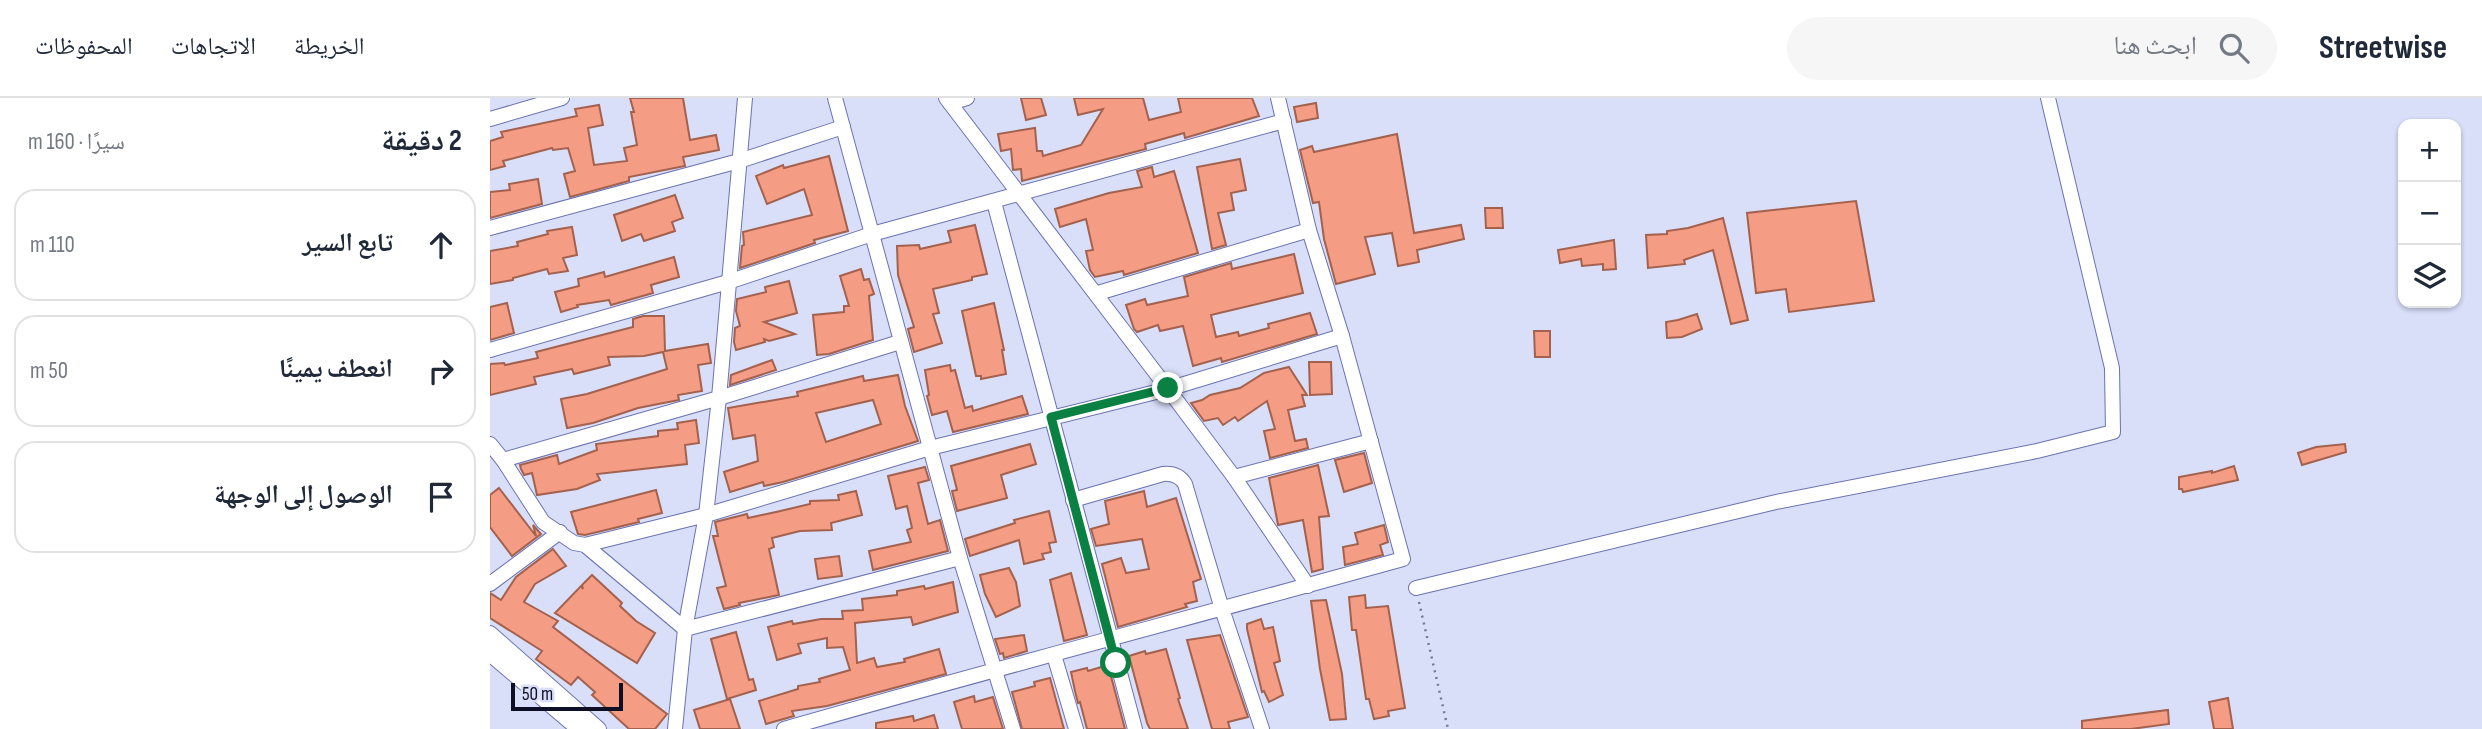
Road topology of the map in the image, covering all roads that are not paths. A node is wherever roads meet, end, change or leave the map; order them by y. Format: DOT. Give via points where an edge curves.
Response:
graph roads {
  1 [pos="562,98"];
  2 [pos="745,98"];
  3 [pos="835,98"];
  4 [pos="967,98"];
  5 [pos="1278,98"];
  6 [pos="2048,98"];
  7 [pos="948,100"];
  8 [pos="490,119"];
  9 [pos="1284,121"];
  10 [pos="843,127"];
  11 [pos="739,161"];
  12 [pos="1021,195"];
  13 [pos="994,202"];
  14 [pos="490,228"];
  15 [pos="1309,230"];
  16 [pos="872,234"];
  17 [pos="728,282"];
  18 [pos="1098,293"];
  19 [pos="1342,336"];
  20 [pos="900,342"];
  21 [pos="490,350"];
  22 [pos="1168,388"];
  23 [pos="719,398"];
  24 [pos="1051,417"];
  25 [pos="1371,441"];
  26 [pos="490,444"];
  27 [pos="930,448"];
  28 [pos="503,460"];
  29 [pos="1234,477"];
  30 [pos="1073,500"];
  31 [pos="706,515"];
  32 [pos="560,532"];
  33 [pos="585,545"];
  34 [pos="960,558"];
  35 [pos="490,583"];
  36 [pos="1308,586"];
  37 [pos="1416,588"];
  38 [pos="1222,610"];
  39 [pos="685,629"];
  40 [pos="490,634"];
  41 [pos="1110,640"];
  42 [pos="490,651"];
  43 [pos="1054,655"];
  44 [pos="993,669"];
  45 [pos="582,729"];
  46 [pos="598,729"];
  47 [pos="675,729"];
  48 [pos="784,729"];
  49 [pos="1013,729"];
  50 [pos="1076,729"];
  51 [pos="1135,729"];
  52 [pos="1262,729"];
  1 -- 8 [label="street"];
  2 -- 11 [label="street"];
  3 -- 10 [label="street"];
  4 -- 7 [label="street"];
  5 -- 9 [label="street"];
  6 -- 37 [label="street" via="2112,368 2113,432 1776,502"];
  7 -- 12 [label="street"];
  9 -- 12 [label="street"];
  9 -- 15 [label="street"];
  10 -- 11 [label="street"];
  10 -- 16 [label="street"];
  11 -- 14 [label="street"];
  11 -- 17 [label="street"];
  12 -- 13 [label="street"];
  12 -- 18 [label="street"];
  13 -- 16 [label="street"];
  13 -- 24 [label="street"];
  15 -- 18 [label="street"];
  15 -- 19 [label="street"];
  16 -- 17 [label="street"];
  16 -- 20 [label="street"];
  17 -- 21 [label="street"];
  17 -- 23 [label="street"];
  18 -- 22 [label="street"];
  19 -- 22 [label="street"];
  19 -- 25 [label="street"];
  20 -- 23 [label="street"];
  20 -- 27 [label="street"];
  22 -- 24 [label="street"];
  22 -- 29 [label="street"];
  23 -- 28 [label="street"];
  23 -- 31 [label="street"];
  24 -- 27 [label="street"];
  24 -- 30 [label="street"];
  25 -- 29 [label="street"];
  25 -- 36 [label="street" via="1404,559"];
  26 -- 28 [label="street"];
  27 -- 31 [label="street"];
  27 -- 34 [label="street"];
  28 -- 32 [label="street" via="543,522"];
  29 -- 36 [label="street"];
  30 -- 38 [label="street" via="1163,474 1178,476 1185,484"];
  30 -- 41 [label="street"];
  31 -- 33 [label="street"];
  31 -- 39 [label="street"];
  32 -- 33 [label="street"];
  32 -- 35 [label="street"];
  33 -- 39 [label="street"];
  34 -- 39 [label="street"];
  34 -- 44 [label="street"];
  36 -- 38 [label="street"];
  38 -- 41 [label="street"];
  38 -- 52 [label="street"];
  39 -- 47 [label="street"];
  40 -- 46 [label="street"];
  41 -- 43 [label="street"];
  41 -- 51 [label="street"];
  42 -- 45 [label="main road"];
  43 -- 44 [label="street"];
  43 -- 50 [label="street"];
  44 -- 48 [label="street"];
  44 -- 49 [label="street"];
}
